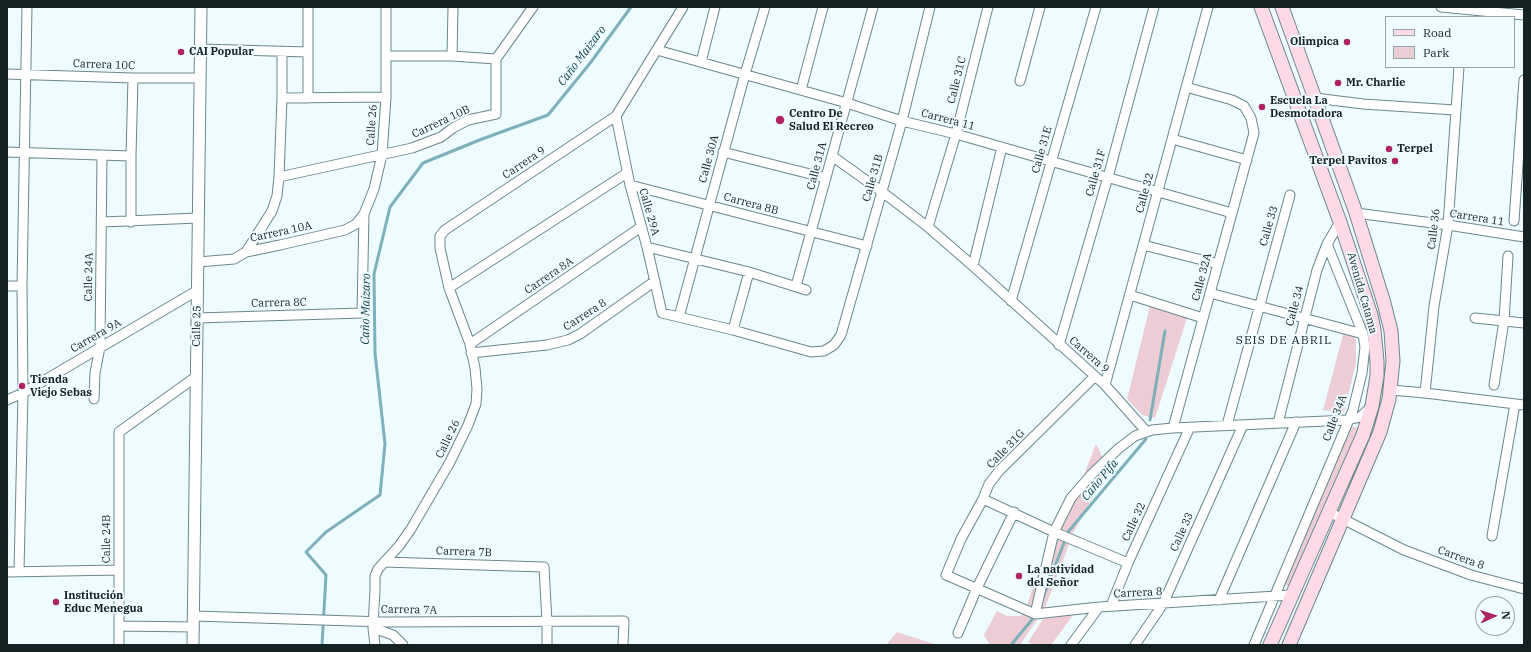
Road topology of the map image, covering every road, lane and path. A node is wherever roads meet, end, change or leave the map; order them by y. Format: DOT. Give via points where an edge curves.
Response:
graph roads {
  1 [pos="27,7"];
  2 [pos="201,7"];
  3 [pos="308,7"];
  4 [pos="386,7"];
  5 [pos="453,7"];
  6 [pos="532,7"];
  7 [pos="683,7"];
  8 [pos="715,7"];
  9 [pos="765,7"];
  10 [pos="823,7"];
  11 [pos="873,7"];
  12 [pos="930,7"];
  13 [pos="988,7"];
  14 [pos="1040,7"];
  15 [pos="1096,7"];
  16 [pos="1154,7"];
  17 [pos="1208,7"];
  18 [pos="1262,7"];
  19 [pos="1282,7"];
  20 [pos="1441,7"];
  21 [pos="1464,11"];
  22 [pos="1522,12"];
  23 [pos="200,49"];
  24 [pos="657,50"];
  25 [pos="282,52"];
  26 [pos="308,52"];
  27 [pos="386,56"];
  28 [pos="452,56"];
  29 [pos="496,59"];
  30 [pos="701,62"];
  31 [pos="1459,68"];
  32 [pos="7,74"];
  33 [pos="26,74"];
  34 [pos="744,74"];
  35 [pos="133,78"];
  36 [pos="200,78"];
  37 [pos="1524,80"];
  38 [pos="1020,81"];
  39 [pos="1186,87"];
  40 [pos="801,90"];
  41 [pos="1523,96"];
  42 [pos="386,97"];
  43 [pos="282,98"];
  44 [pos="308,98"];
  45 [pos="1315,98"];
  46 [pos="847,103"];
  47 [pos="1455,110"];
  48 [pos="616,116"];
  49 [pos="902,121"];
  50 [pos="956,134"];
  51 [pos="1172,140"];
  52 [pos="1002,147"];
  53 [pos="7,152"];
  54 [pos="24,152"];
  55 [pos="724,152"];
  56 [pos="382,155"];
  57 [pos="102,156"];
  58 [pos="131,156"];
  59 [pos="832,156"];
  60 [pos="1247,160"];
  61 [pos="1051,161"];
  62 [pos="627,173"];
  63 [pos="279,177"];
  64 [pos="1108,177"];
  65 [pos="826,178"];
  66 [pos="630,185"];
  67 [pos="881,191"];
  68 [pos="1158,191"];
  69 [pos="1290,195"];
  70 [pos="709,205"];
  71 [pos="1232,212"];
  72 [pos="1356,213"];
  73 [pos="364,214"];
  74 [pos="198,218"];
  75 [pos="1514,220"];
  76 [pos="102,222"];
  77 [pos="131,222"];
  78 [pos="1340,222"];
  79 [pos="1448,225"];
  80 [pos="641,227"];
  81 [pos="928,227"];
  82 [pos="445,230"];
  83 [pos="811,232"];
  84 [pos="1524,237"];
  85 [pos="1327,244"];
  86 [pos="1143,245"];
  87 [pos="867,246"];
  88 [pos="647,247"];
  89 [pos="246,252"];
  90 [pos="1508,256"];
  91 [pos="695,258"];
  92 [pos="198,262"];
  93 [pos="1218,264"];
  94 [pos="973,266"];
  95 [pos="749,272"];
  96 [pos="655,281"];
  97 [pos="7,286"];
  98 [pos="22,286"];
  99 [pos="796,286"];
  100 [pos="449,288"];
  101 [pos="198,290"];
  102 [pos="806,290"];
  103 [pos="1210,293"];
  104 [pos="1130,295"];
  105 [pos="1011,300"];
  106 [pos="1259,307"];
  107 [pos="362,313"];
  108 [pos="679,317"];
  109 [pos="197,318"];
  110 [pos="1203,318"];
  111 [pos="1475,318"];
  112 [pos="1304,319"];
  113 [pos="1504,321"];
  114 [pos="1524,323"];
  115 [pos="733,330"];
  116 [pos="1363,334"];
  117 [pos="1059,345"];
  118 [pos="100,347"];
  119 [pos="471,349"];
  120 [pos="197,376"];
  121 [pos="1095,376"];
  122 [pos="1105,385"];
  123 [pos="1494,385"];
  124 [pos="1391,390"];
  125 [pos="23,393"];
  126 [pos="1425,393"];
  127 [pos="94,398"];
  128 [pos="7,400"];
  129 [pos="1520,405"];
  130 [pos="1372,406"];
  131 [pos="1348,420"];
  132 [pos="1296,422"];
  133 [pos="1278,423"];
  134 [pos="1227,425"];
  135 [pos="1244,425"];
  136 [pos="1190,427"];
  137 [pos="1173,428"];
  138 [pos="1146,432"];
  139 [pos="983,499"];
  140 [pos="1014,512"];
  141 [pos="1328,512"];
  142 [pos="1343,518"];
  143 [pos="1054,532"];
  144 [pos="1492,536"];
  145 [pos="384,562"];
  146 [pos="1128,564"];
  147 [pos="119,570"];
  148 [pos="7,572"];
  149 [pos="19,572"];
  150 [pos="977,588"];
  151 [pos="1524,589"];
  152 [pos="1292,595"];
  153 [pos="1275,596"];
  154 [pos="1219,600"];
  155 [pos="1163,604"];
  156 [pos="1111,606"];
  157 [pos="1099,607"];
  158 [pos="1035,614"];
  159 [pos="194,622"];
  160 [pos="547,622"];
  161 [pos="373,625"];
  162 [pos="119,626"];
  163 [pos="958,633"];
  164 [pos="377,643"];
  165 [pos="119,645"];
  166 [pos="194,645"];
  167 [pos="403,645"];
  168 [pos="547,645"];
  169 [pos="623,645"];
  170 [pos="1071,645"];
  171 [pos="1135,645"];
  172 [pos="1254,645"];
  173 [pos="1270,645"];
  174 [pos="1289,645"];
  1 -- 33 [label="street"];
  2 -- 23 [label="street, Calle 25"];
  3 -- 26 [label="street"];
  4 -- 27 [label="street, Calle 26"];
  5 -- 28 [label="street"];
  6 -- 29 [label="street"];
  7 -- 24 [label="street"];
  8 -- 30 [label="street"];
  9 -- 34 [label="street, Calle 30A"];
  10 -- 40 [label="street"];
  11 -- 46 [label="street, Calle 31A"];
  12 -- 49 [label="street, Calle 31B"];
  13 -- 50 [label="street, Calle 31C"];
  14 -- 38 [label="street"];
  15 -- 61 [label="street, Calle 31E"];
  16 -- 64 [label="street, Calle 31F"];
  17 -- 39 [label="street, Calle 32"];
  18 -- 78 [label="main road, Avenida Catama"];
  19 -- 45 [label="main road, Avenida Catama"];
  20 -- 21 [label="street"];
  21 -- 22 [label="street"];
  23 -- 25 [label="street"];
  23 -- 36 [label="street, Calle 25"];
  24 -- 30 [label="street, Carrera 11"];
  24 -- 48 [label="street"];
  25 -- 26 [label="street"];
  25 -- 43 [label="street"];
  26 -- 44 [label="street"];
  27 -- 28 [label="street"];
  27 -- 42 [label="street, Calle 26"];
  28 -- 29 [label="street"];
  29 -- 56 [label="street, Carrera 10B" via="496,114 468,120 441,137 412,148"];
  30 -- 34 [label="street, Carrera 11"];
  31 -- 47 [label="street, Calle 36"];
  32 -- 33 [label="street, Carrera 10C"];
  33 -- 35 [label="street, Carrera 10C"];
  33 -- 54 [label="street"];
  34 -- 40 [label="street, Carrera 11"];
  34 -- 55 [label="street, Calle 30A"];
  35 -- 36 [label="street, Carrera 10C"];
  35 -- 58 [label="street"];
  36 -- 74 [label="street, Calle 25"];
  37 -- 41 [label="street"];
  39 -- 51 [label="street, Calle 32"];
  39 -- 60 [label="street, Calle 32A" via="1244,106 1251,118 1254,133"];
  40 -- 46 [label="street, Carrera 11"];
  41 -- 75 [label="street"];
  42 -- 44 [label="street"];
  42 -- 56 [label="street, Calle 26"];
  43 -- 44 [label="street"];
  43 -- 63 [label="street"];
  45 -- 47 [label="street"];
  45 -- 72 [label="main road, Avenida Catama"];
  46 -- 49 [label="street, Carrera 11"];
  46 -- 59 [label="street, Calle 31A"];
  47 -- 79 [label="street, Calle 36"];
  48 -- 62 [label="street, Calle 29A"];
  48 -- 82 [label="street, Carrera 9"];
  49 -- 50 [label="street, Carrera 11"];
  49 -- 67 [label="street, Calle 31B"];
  50 -- 52 [label="street, Carrera 11"];
  50 -- 81 [label="street, Calle 31C"];
  51 -- 60 [label="street"];
  51 -- 68 [label="street, Calle 32"];
  52 -- 61 [label="street, Carrera 11"];
  52 -- 94 [label="street"];
  53 -- 54 [label="street"];
  54 -- 57 [label="street"];
  54 -- 98 [label="street"];
  55 -- 65 [label="street"];
  55 -- 70 [label="street, Calle 30A"];
  56 -- 63 [label="street, Carrera 10B"];
  56 -- 73 [label="street, Calle 26" via="374,189"];
  57 -- 58 [label="street"];
  57 -- 76 [label="street, Calle 24A"];
  58 -- 77 [label="street"];
  59 -- 65 [label="street, Calle 31A"];
  59 -- 67 [label="street, Carrera 9"];
  60 -- 71 [label="street, Calle 32A"];
  61 -- 64 [label="street, Carrera 11"];
  61 -- 105 [label="street, Calle 31E"];
  62 -- 66 [label="street, Calle 29A"];
  62 -- 100 [label="street"];
  63 -- 89 [label="street" via="272,211"];
  64 -- 68 [label="street, Carrera 11"];
  64 -- 117 [label="street, Calle 31F"];
  65 -- 83 [label="street, Calle 31A"];
  66 -- 70 [label="street, Carrera 8B"];
  66 -- 80 [label="street, Calle 29A"];
  67 -- 81 [label="street, Carrera 9"];
  67 -- 87 [label="street, Calle 31B"];
  68 -- 71 [label="street, Carrera 11"];
  68 -- 86 [label="street, Calle 32"];
  69 -- 106 [label="street, Calle 33"];
  70 -- 83 [label="street, Carrera 8B"];
  70 -- 91 [label="street, Calle 30A"];
  71 -- 93 [label="street, Calle 32A"];
  72 -- 79 [label="street, Carrera 11"];
  72 -- 124 [label="main road, Avenida Catama" via="1388,317 1392,346"];
  73 -- 89 [label="street, Carrera 10A" via="356,224 345,230"];
  73 -- 107 [label="street, Calle 26"];
  74 -- 77 [label="street"];
  74 -- 92 [label="street, Calle 25"];
  76 -- 77 [label="street"];
  76 -- 118 [label="street, Calle 24A"];
  78 -- 85 [label="street, Calle 34"];
  78 -- 130 [label="main road, Avenida Catama" via="1374,330 1377,376"];
  79 -- 84 [label="street, Carrera 11"];
  79 -- 126 [label="street, Calle 36" via="1434,306"];
  80 -- 88 [label="street, Calle 29A"];
  80 -- 119 [label="street, Carrera 8A"];
  81 -- 94 [label="street, Carrera 9"];
  82 -- 100 [label="street, Calle 26" via="439,242"];
  83 -- 87 [label="street, Carrera 8B"];
  83 -- 99 [label="street, Calle 31A"];
  85 -- 112 [label="street, Calle 34"];
  85 -- 116 [label="street, Calle 34A"];
  86 -- 93 [label="street"];
  86 -- 104 [label="street, Calle 32"];
  87 -- 115 [label="street, Calle 31B" via="841,334 828,350 811,352"];
  88 -- 91 [label="street"];
  88 -- 96 [label="street, Calle 29A"];
  89 -- 92 [label="street, Carrera 10A" via="234,259"];
  90 -- 113 [label="street"];
  91 -- 95 [label="street"];
  91 -- 108 [label="street, Calle 30A"];
  92 -- 101 [label="street, Calle 25"];
  93 -- 103 [label="street, Calle 32A"];
  94 -- 105 [label="street, Carrera 9"];
  95 -- 99 [label="street"];
  95 -- 115 [label="street"];
  96 -- 108 [label="street, Calle 29A" via="662,313"];
  96 -- 119 [label="street, Carrera 8" via="568,340 530,347"];
  97 -- 98 [label="street"];
  98 -- 125 [label="street"];
  99 -- 102 [label="street"];
  100 -- 119 [label="street, Calle 26"];
  101 -- 109 [label="street, Calle 25"];
  101 -- 118 [label="street, Carrera 9A"];
  103 -- 106 [label="street"];
  103 -- 110 [label="street, Calle 32A"];
  104 -- 110 [label="street"];
  104 -- 122 [label="street, Calle 32"];
  105 -- 117 [label="street, Carrera 9"];
  106 -- 112 [label="street"];
  106 -- 134 [label="street, Calle 33"];
  107 -- 109 [label="street, Carrera 8C"];
  108 -- 115 [label="street"];
  109 -- 120 [label="street, Calle 25"];
  110 -- 137 [label="street, Calle 32A"];
  111 -- 113 [label="street"];
  112 -- 116 [label="street"];
  112 -- 133 [label="street, Calle 34"];
  113 -- 114 [label="street"];
  113 -- 123 [label="street"];
  116 -- 131 [label="street, Calle 34A" via="1362,373"];
  117 -- 121 [label="street, Carrera 9"];
  118 -- 125 [label="street, Carrera 9A"];
  118 -- 127 [label="street, Calle 24A"];
  119 -- 145 [label="street, Calle 26" via="477,389 476,404 468,425 411,529"];
  120 -- 147 [label="street, Calle 24B" via="119,432"];
  120 -- 159 [label="street, Calle 25"];
  121 -- 122 [label="street, Carrera 9"];
  121 -- 139 [label="street, Calle 31G" via="999,471 989,484"];
  122 -- 138 [label="street, Carrera 9"];
  124 -- 126 [label="street"];
  124 -- 142 [label="main road, Avenida Catama" via="1380,432"];
  125 -- 128 [label="street, Carrera 9A"];
  125 -- 149 [label="street"];
  126 -- 129 [label="street"];
  129 -- 144 [label="street"];
  130 -- 131 [label="street" via="1360,417"];
  130 -- 141 [label="main road, Avenida Catama" via="1363,435"];
  131 -- 132 [label="street"];
  131 -- 153 [label="street, Calle 34A"];
  132 -- 133 [label="street"];
  132 -- 154 [label="street"];
  133 -- 135 [label="street"];
  134 -- 135 [label="street"];
  134 -- 136 [label="street"];
  135 -- 155 [label="street, Calle 33"];
  136 -- 137 [label="street"];
  136 -- 146 [label="street, Calle 32"];
  137 -- 138 [label="street"];
  138 -- 143 [label="street" via="1135,436 1118,449 1092,474 1071,498"];
  139 -- 140 [label="street"];
  139 -- 150 [label="street, Calle 31G" via="961,539 946,575"];
  140 -- 143 [label="street"];
  140 -- 150 [label="street"];
  141 -- 142 [label="street, Carrera 8"];
  141 -- 152 [label="main road, Avenida Catama"];
  142 -- 151 [label="street, Carrera 8" via="1404,550 1471,575"];
  142 -- 174 [label="main road, Avenida Catama"];
  143 -- 146 [label="street"];
  143 -- 158 [label="street"];
  145 -- 160 [label="street, Carrera 7B" via="544,567"];
  145 -- 161 [label="street, Calle 26" via="375,576"];
  146 -- 156 [label="street, Calle 32"];
  147 -- 149 [label="street"];
  147 -- 162 [label="street, Calle 24B"];
  148 -- 149 [label="street"];
  150 -- 158 [label="street"];
  150 -- 163 [label="street"];
  152 -- 153 [label="street, Carrera 8"];
  152 -- 173 [label="main road, Avenida Catama"];
  153 -- 154 [label="street, Carrera 8"];
  153 -- 172 [label="street, Calle 34A"];
  154 -- 155 [label="street, Carrera 8"];
  155 -- 156 [label="street, Carrera 8"];
  155 -- 171 [label="street, Calle 33"];
  156 -- 157 [label="street, Carrera 8"];
  157 -- 158 [label="street, Carrera 8"];
  157 -- 170 [label="street"];
  159 -- 161 [label="street, Carrera 7A" via="287,618 340,620"];
  159 -- 162 [label="street, Carrera 7A"];
  159 -- 166 [label="street, Calle 25"];
  160 -- 161 [label="street, Carrera 7A"];
  160 -- 168 [label="street"];
  160 -- 169 [label="street, Carrera 7A" via="624,621"];
  161 -- 164 [label="street, Calle 26"];
  161 -- 167 [label="street" via="394,636"];
  162 -- 165 [label="street, Calle 24B"];
}
